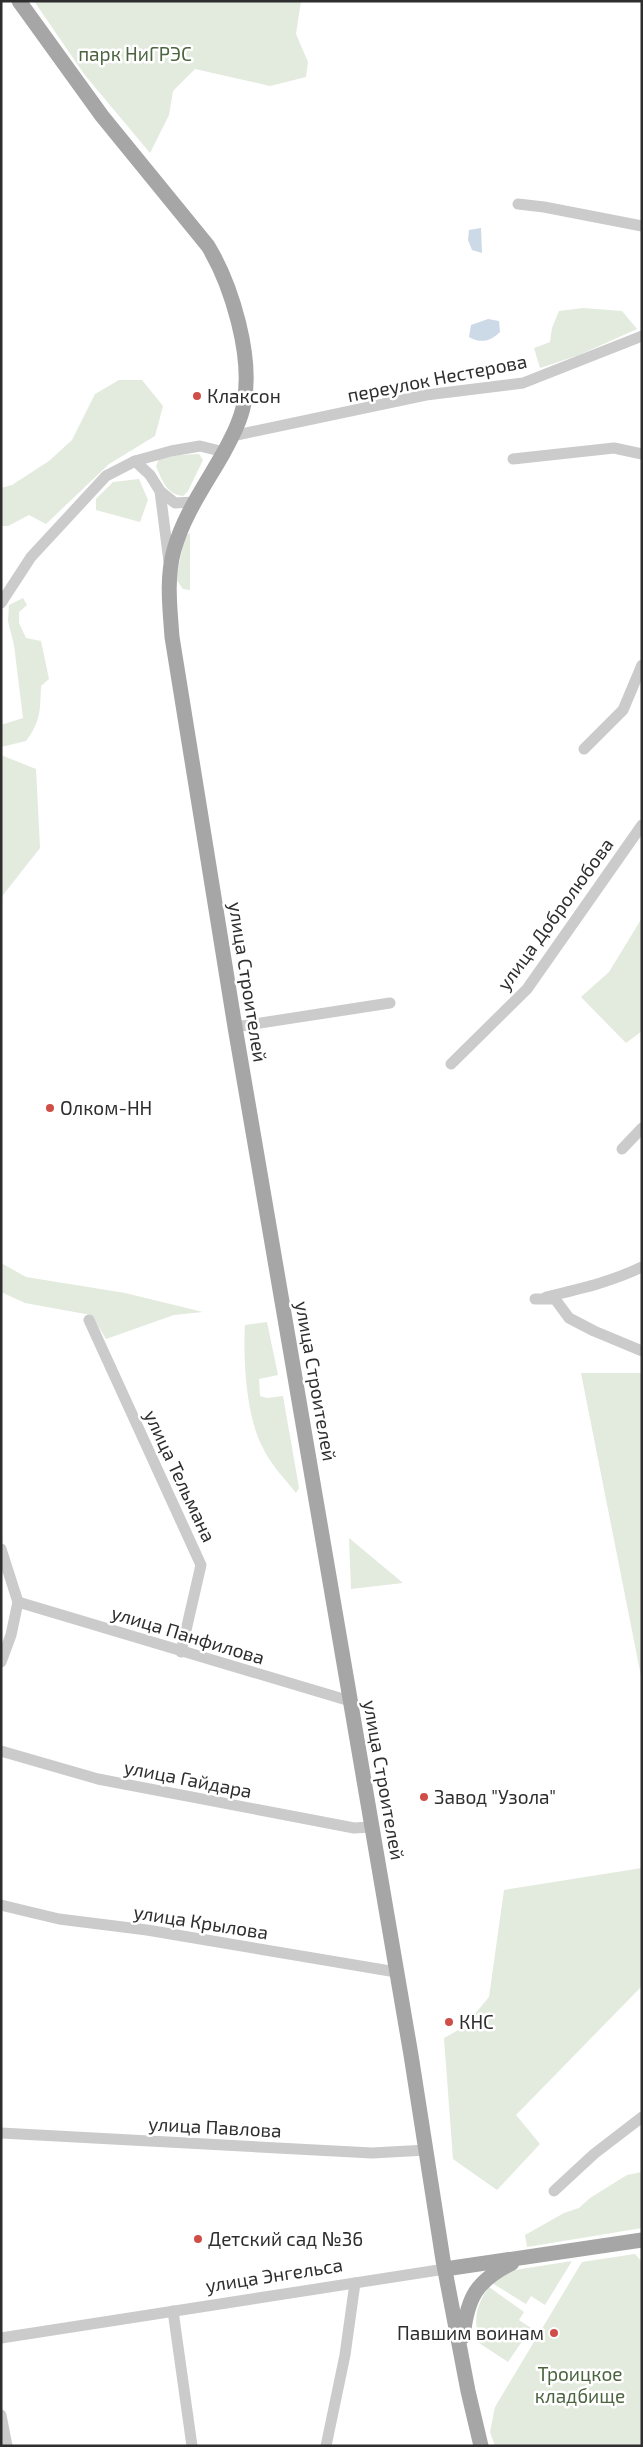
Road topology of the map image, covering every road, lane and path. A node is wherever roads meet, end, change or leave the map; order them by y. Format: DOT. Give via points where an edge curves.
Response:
graph roads {
  1 [pos="19,1"];
  2 [pos="518,204"];
  3 [pos="642,226"];
  4 [pos="642,336"];
  5 [pos="232,436"];
  6 [pos="224,452"];
  7 [pos="642,454"];
  8 [pos="513,459"];
  9 [pos="135,462"];
  10 [pos="160,491"];
  11 [pos="194,502"];
  12 [pos="170,568"];
  13 [pos="1,582"];
  14 [pos="12,588"];
  15 [pos="1,603"];
  16 [pos="642,665"];
  17 [pos="639,681"];
  18 [pos="584,749"];
  19 [pos="642,825"];
  20 [pos="390,1003"];
  21 [pos="235,1027"];
  22 [pos="451,1064"];
  23 [pos="642,1128"];
  24 [pos="622,1149"];
  25 [pos="642,1267"];
  26 [pos="89,1320"];
  27 [pos="642,1350"];
  28 [pos="1,1548"];
  29 [pos="18,1602"];
  30 [pos="181,1652"];
  31 [pos="1,1662"];
  32 [pos="350,1701"];
  33 [pos="1,1751"];
  34 [pos="371,1827"];
  35 [pos="1,1905"];
  36 [pos="396,1972"];
  37 [pos="642,2116"];
  38 [pos="1,2133"];
  39 [pos="427,2150"];
  40 [pos="554,2191"];
  41 [pos="642,2240"];
  42 [pos="522,2258"];
  43 [pos="445,2269"];
  44 [pos="355,2283"];
  45 [pos="173,2310"];
  46 [pos="1,2338"];
  47 [pos="462,2351"];
  48 [pos="1,2415"];
  49 [pos="7,2446"];
  50 [pos="192,2446"];
  51 [pos="326,2446"];
  52 [pos="481,2446"];
  1 -- 5 [label="main road, улица Строителей" via="102,116 202,239 218,265 234,310 244,355 244,403"];
  2 -- 3 [label="street"];
  4 -- 5 [label="street, переулок Нестерова" via="522,383 426,395"];
  5 -- 6 [label="main road, улица Строителей"];
  6 -- 9 [label="street" via="200,446"];
  6 -- 11 [label="main road, улица Строителей"];
  7 -- 8 [label="street" via="614,448"];
  9 -- 10 [label="street"];
  9 -- 14 [label="street" via="106,476 31,557"];
  10 -- 11 [label="street" via="175,503"];
  10 -- 12 [label="street"];
  11 -- 12 [label="main road, улица Строителей" via="180,532"];
  12 -- 21 [label="main road, улица Строителей" via="172,637"];
  13 -- 14 [label="street"];
  14 -- 15 [label="street"];
  16 -- 17 [label="street"];
  17 -- 18 [label="street" via="622,710"];
  19 -- 22 [label="street, улица Добролюбова" via="527,988"];
  20 -- 21 [label="street"];
  21 -- 32 [label="main road, улица Строителей"];
  23 -- 24 [label="street"];
  25 -- 27 [label="street" via="594,1286 535,1299 555,1299 570,1318"];
  26 -- 30 [label="street, улица Тельмана" via="202,1565"];
  28 -- 29 [label="street"];
  29 -- 30 [label="street, улица Панфилова"];
  29 -- 31 [label="street" via="11,1636"];
  30 -- 32 [label="street, улица Панфилова"];
  32 -- 34 [label="main road, улица Строителей"];
  33 -- 34 [label="street, улица Гайдара" via="98,1778 354,1828"];
  34 -- 36 [label="main road, улица Строителей"];
  35 -- 36 [label="street, улица Крылова" via="59,1919 147,1930"];
  36 -- 39 [label="main road, улица Строителей"];
  37 -- 40 [label="street"];
  38 -- 39 [label="street, улица Павлова" via="372,2153"];
  39 -- 43 [label="main road, улица Строителей"];
  41 -- 42 [label="main road, улица Энгельса"];
  42 -- 43 [label="main road, улица Энгельса"];
  42 -- 47 [label="main road" via="491,2273 476,2289 465,2321"];
  43 -- 44 [label="street, улица Энгельса"];
  43 -- 47 [label="main road, улица Строителей"];
  44 -- 45 [label="street, улица Энгельса"];
  44 -- 51 [label="street" via="345,2355"];
  45 -- 46 [label="street, улица Энгельса"];
  45 -- 50 [label="street"];
  47 -- 52 [label="main road"];
  48 -- 49 [label="street"];
}
